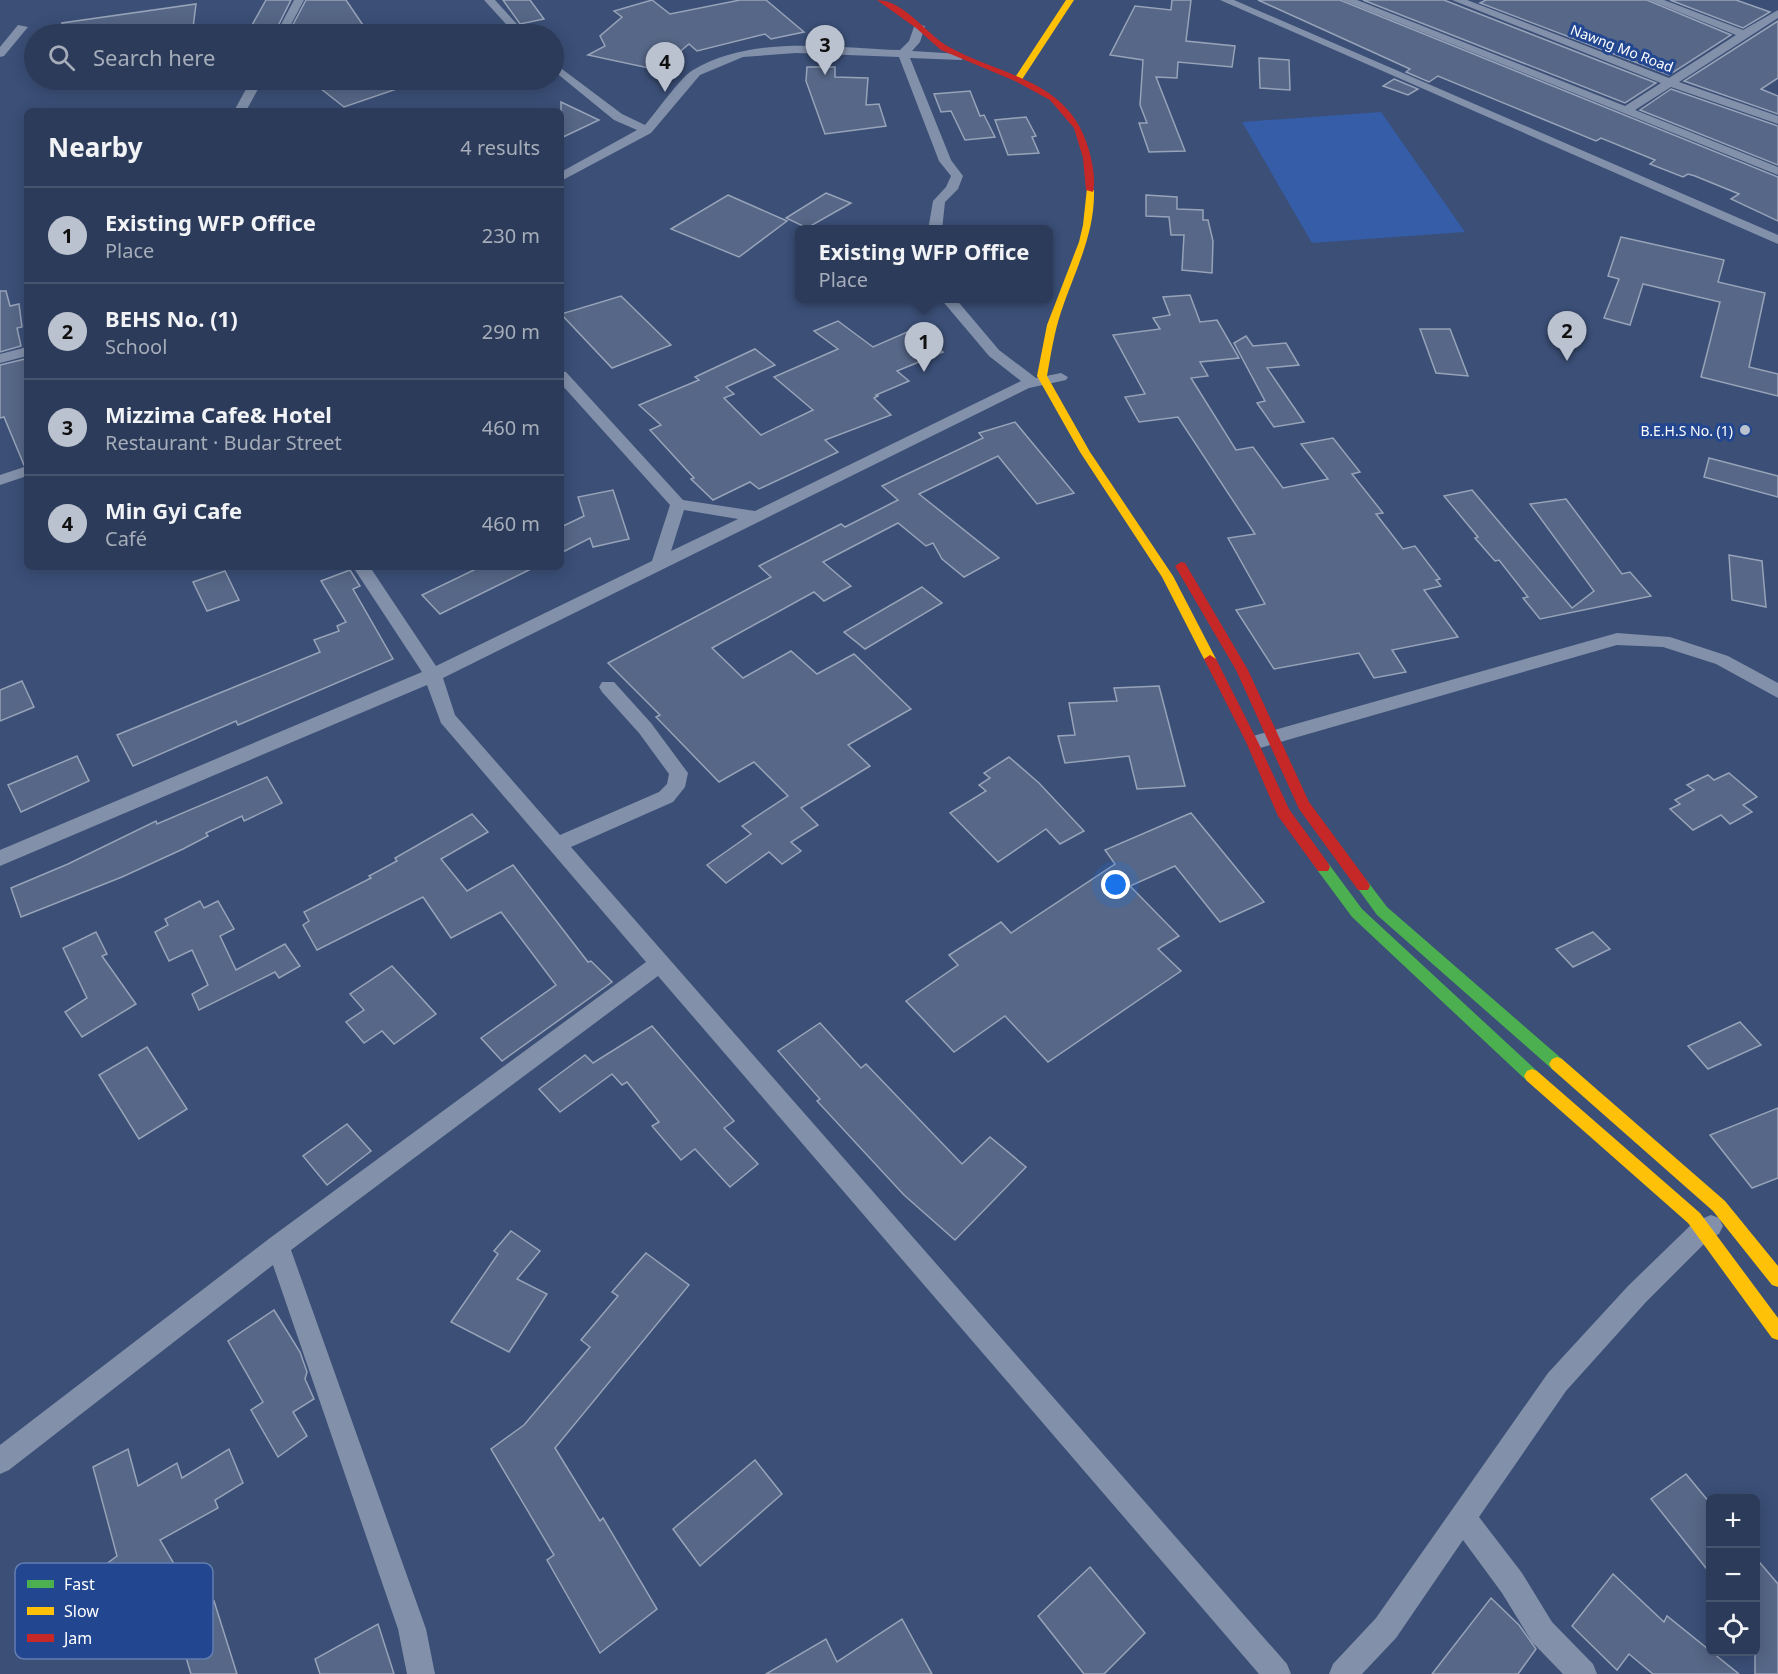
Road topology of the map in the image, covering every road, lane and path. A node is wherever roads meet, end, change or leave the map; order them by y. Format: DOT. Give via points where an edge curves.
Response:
graph roads {
  1 [pos="299,0"];
  2 [pos="489,0"];
  3 [pos="881,0"];
  4 [pos="1070,0"];
  5 [pos="1347,0"];
  6 [pos="1457,0"];
  7 [pos="1654,0"];
  8 [pos="1232,1"];
  9 [pos="1778,13"];
  10 [pos="286,24"];
  11 [pos="512,24"];
  12 [pos="919,26"];
  13 [pos="22,27"];
  14 [pos="1745,35"];
  15 [pos="0,54"];
  16 [pos="903,54"];
  17 [pos="961,57"];
  18 [pos="564,74"];
  19 [pos="1022,75"];
  20 [pos="1044,77"];
  21 [pos="1671,83"];
  22 [pos="252,90"];
  23 [pos="242,108"];
  24 [pos="1626,111"];
  25 [pos="1778,120"];
  26 [pos="646,130"];
  27 [pos="1778,171"];
  28 [pos="564,175"];
  29 [pos="936,225"];
  30 [pos="1778,240"];
  31 [pos="951,303"];
  32 [pos="24,352"];
  33 [pos="0,358"];
  34 [pos="564,378"];
  35 [pos="1054,378"];
  36 [pos="24,472"];
  37 [pos="0,480"];
  38 [pos="678,504"];
  39 [pos="756,516"];
  40 [pos="1175,556"];
  41 [pos="660,561"];
  42 [pos="363,570"];
  43 [pos="433,675"];
  44 [pos="608,687"];
  45 [pos="1778,691"];
  46 [pos="1272,738"];
  47 [pos="1252,742"];
  48 [pos="558,844"];
  49 [pos="0,858"];
  50 [pos="661,962"];
  51 [pos="1729,1217"];
  52 [pos="1702,1230"];
  53 [pos="279,1246"];
  54 [pos="1778,1279"];
  55 [pos="1778,1332"];
  56 [pos="0,1461"];
  57 [pos="1463,1518"];
  58 [pos="421,1674"];
  59 [pos="1277,1674"];
  60 [pos="1343,1674"];
  61 [pos="1583,1674"];
  1 -- 10 [label="street"];
  2 -- 11 [label="street"];
  3 -- 12 [label="main road"];
  4 -- 19 [label="main road"];
  5 -- 24 [label="street"];
  6 -- 21 [label="street, Nawng Mo Road"];
  7 -- 14 [label="street"];
  8 -- 30 [label="street"];
  9 -- 14 [label="street"];
  12 -- 16 [label="street" via="914,42"];
  12 -- 17 [label="main road"];
  12 -- 19 [label="main road"];
  13 -- 15 [label="street"];
  14 -- 21 [label="street"];
  16 -- 17 [label="street"];
  16 -- 26 [label="street" via="796,50 741,54 696,73"];
  16 -- 29 [label="street" via="945,161 957,176 952,189 939,201"];
  17 -- 19 [label="main road"];
  18 -- 26 [label="street" via="618,117"];
  19 -- 20 [label="main road"];
  19 -- 35 [label="main road" via="1053,98 1078,128 1087,158 1091,207 1077,260 1052,325 1042,376"];
  21 -- 24 [label="street"];
  21 -- 25 [label="street, Nawng Mo Road"];
  22 -- 23 [label="street"];
  24 -- 27 [label="street"];
  26 -- 28 [label="street"];
  31 -- 35 [label="street" via="994,353"];
  32 -- 33 [label="street"];
  34 -- 38 [label="street"];
  35 -- 39 [label="street"];
  35 -- 47 [label="main road" via="1085,452 1167,576"];
  36 -- 37 [label="street"];
  38 -- 39 [label="street"];
  38 -- 41 [label="street"];
  39 -- 41 [label="street"];
  40 -- 46 [label="main road" via="1242,670"];
  41 -- 43 [label="street"];
  42 -- 43 [label="street"];
  43 -- 48 [label="street" via="447,718"];
  43 -- 49 [label="street"];
  44 -- 48 [label="street" via="679,773 676,787 666,797"];
  45 -- 46 [label="street" via="1722,660 1664,641 1617,639"];
  46 -- 47 [label="street"];
  46 -- 51 [label="main road" via="1304,805 1382,910"];
  47 -- 52 [label="main road" via="1283,812 1357,913 1490,1039 1694,1218"];
  48 -- 50 [label="street"];
  50 -- 53 [label="street"];
  50 -- 59 [label="street"];
  51 -- 52 [label="street"];
  51 -- 54 [label="main road"];
  52 -- 55 [label="main road"];
  52 -- 57 [label="street" via="1557,1382"];
  53 -- 56 [label="street"];
  53 -- 58 [label="street" via="412,1629"];
  57 -- 60 [label="street" via="1386,1628"];
  57 -- 61 [label="street" via="1512,1583 1542,1632"];
}
